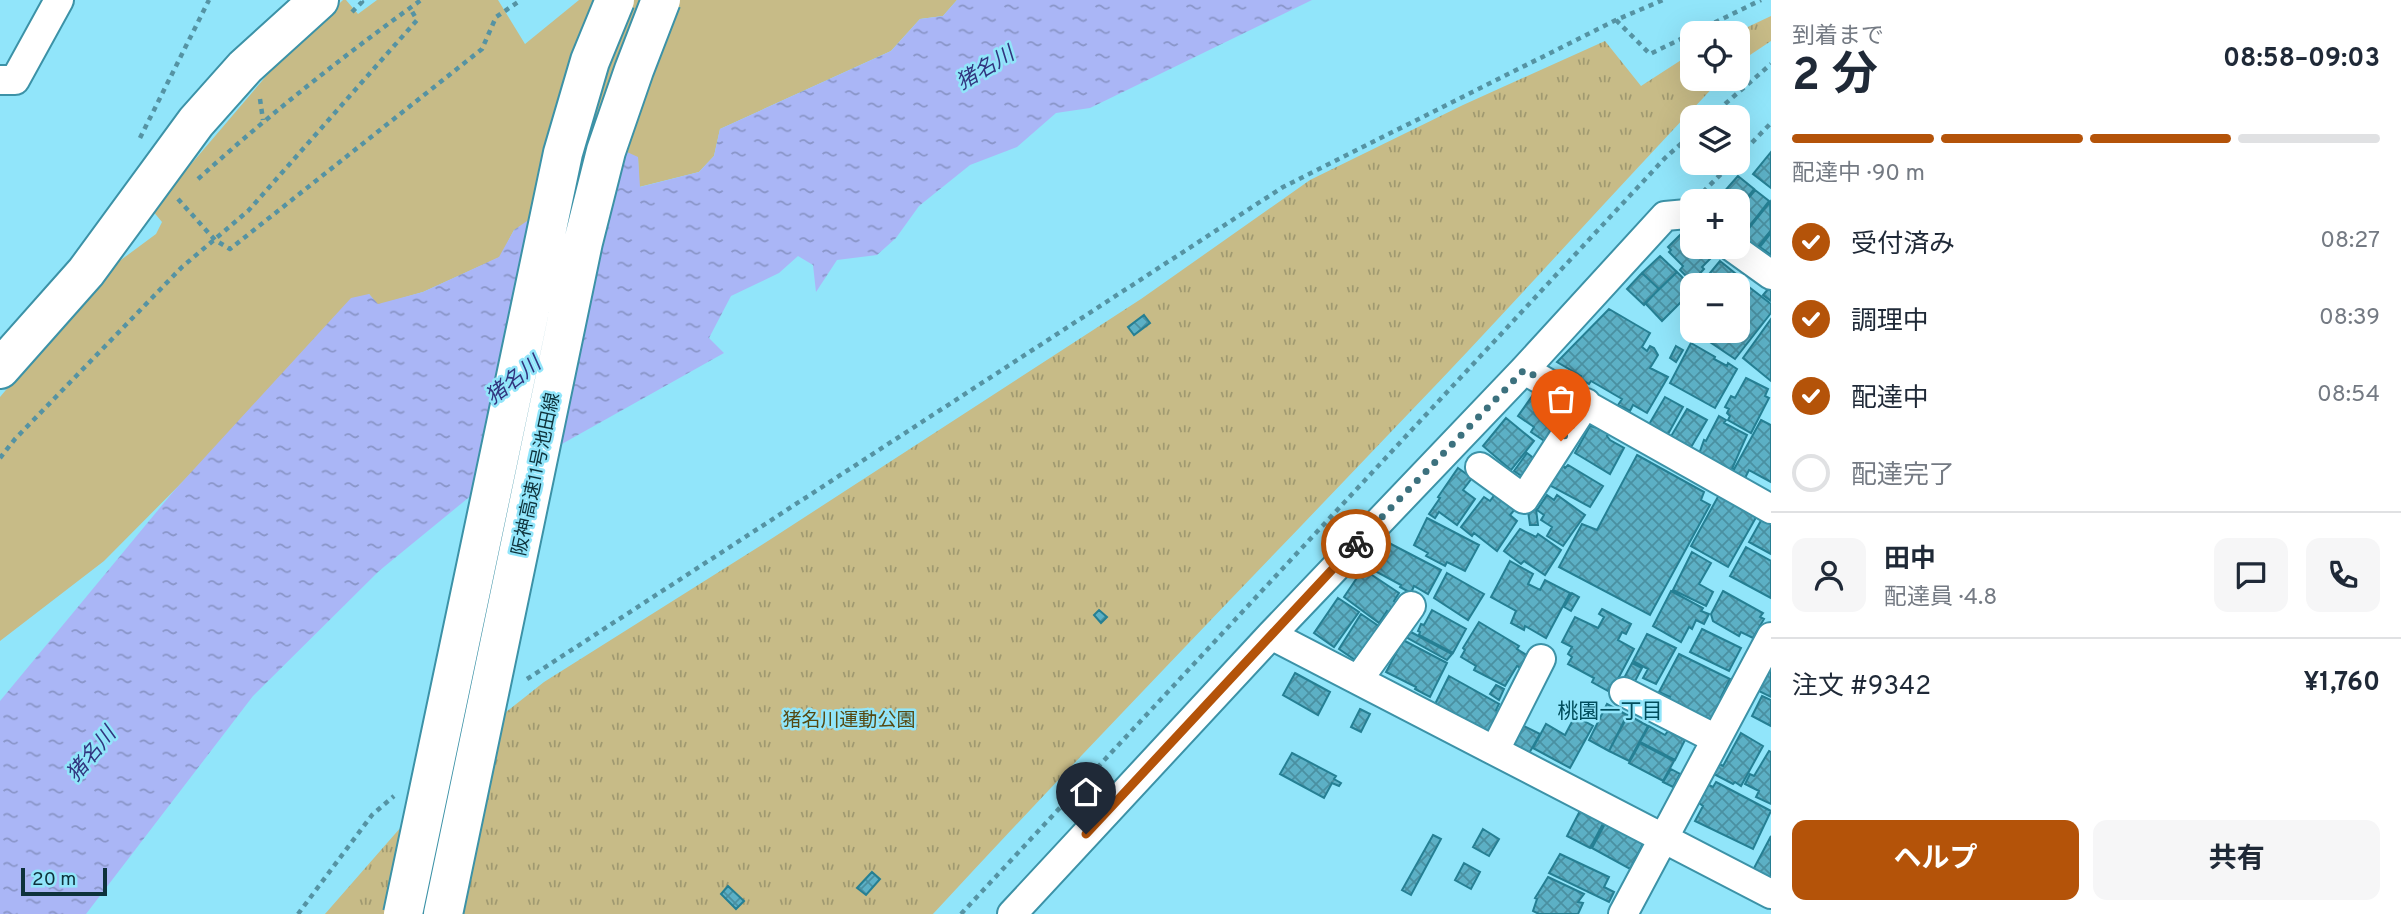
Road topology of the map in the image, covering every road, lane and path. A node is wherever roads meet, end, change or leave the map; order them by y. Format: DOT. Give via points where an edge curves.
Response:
graph roads {
  1 [pos="58,0"];
  2 [pos="209,0"];
  3 [pos="421,0"];
  4 [pos="521,0"];
  5 [pos="615,0"];
  6 [pos="661,0"];
  7 [pos="1663,0"];
  8 [pos="1761,0"];
  9 [pos="300,7"];
  10 [pos="410,8"];
  11 [pos="1616,20"];
  12 [pos="1771,64"];
  13 [pos="0,80"];
  14 [pos="1724,105"];
  15 [pos="1771,123"];
  16 [pos="139,139"];
  17 [pos="1680,145"];
  18 [pos="1750,145"];
  19 [pos="1722,175"];
  20 [pos="197,181"];
  21 [pos="187,189"];
  22 [pos="1711,189"];
  23 [pos="177,198"];
  24 [pos="169,206"];
  25 [pos="1680,215"];
  26 [pos="215,240"];
  27 [pos="1749,259"];
  28 [pos="1771,275"];
  29 [pos="0,369"];
  30 [pos="1524,370"];
  31 [pos="1587,403"];
  32 [pos="0,458"];
  33 [pos="1480,467"];
  34 [pos="1771,509"];
  35 [pos="1411,606"];
  36 [pos="1271,635"];
  37 [pos="1771,637"];
  38 [pos="1541,659"];
  39 [pos="1358,680"];
  40 [pos="521,684"];
  41 [pos="1624,692"];
  42 [pos="1716,739"];
  43 [pos="1494,750"];
  44 [pos="402,789"];
  45 [pos="1663,838"];
  46 [pos="1771,894"];
  47 [pos="298,914"];
  48 [pos="403,914"];
  49 [pos="443,914"];
  50 [pos="961,914"];
  51 [pos="1012,914"];
  52 [pos="1623,914"];
  1 -- 13 [label="street" via="15,80"];
  2 -- 16 [label="path"];
  3 -- 10 [label="path"];
  4 -- 26 [label="path" via="496,17 482,49 230,249"];
  5 -- 48 [label="main road, 阪神高速11号池田線, bridge" via="590,61 563,153"];
  6 -- 49 [label="main road, 阪神高速11号池田線, bridge" via="606,151 583,242"];
  7 -- 11 [label="path"];
  8 -- 11 [label="path" via="1650,54"];
  9 -- 29 [label="main road" via="196,122 86,272"];
  10 -- 20 [label="path" via="263,120"];
  10 -- 26 [label="path" via="417,20 248,211"];
  11 -- 40 [label="path" via="1283,187"];
  12 -- 14 [label="path"];
  15 -- 18 [label="path"];
  17 -- 50 [label="path"];
  19 -- 22 [label="path"];
  21 -- 23 [label="path"];
  23 -- 24 [label="path"];
  23 -- 26 [label="path"];
  25 -- 30 [label="street" via="1665,216"];
  26 -- 32 [label="path" via="182,267"];
  27 -- 28 [label="street"];
  30 -- 31 [label="street"];
  30 -- 36 [label="street"];
  31 -- 33 [label="street" via="1524,499"];
  31 -- 34 [label="street"];
  35 -- 39 [label="street"];
  36 -- 39 [label="street"];
  36 -- 51 [label="street"];
  37 -- 42 [label="street"];
  38 -- 43 [label="street"];
  39 -- 43 [label="street"];
  41 -- 42 [label="street"];
  42 -- 45 [label="street"];
  43 -- 45 [label="street"];
  44 -- 47 [label="path" via="372,815"];
  45 -- 46 [label="street"];
  45 -- 52 [label="street"];
}
